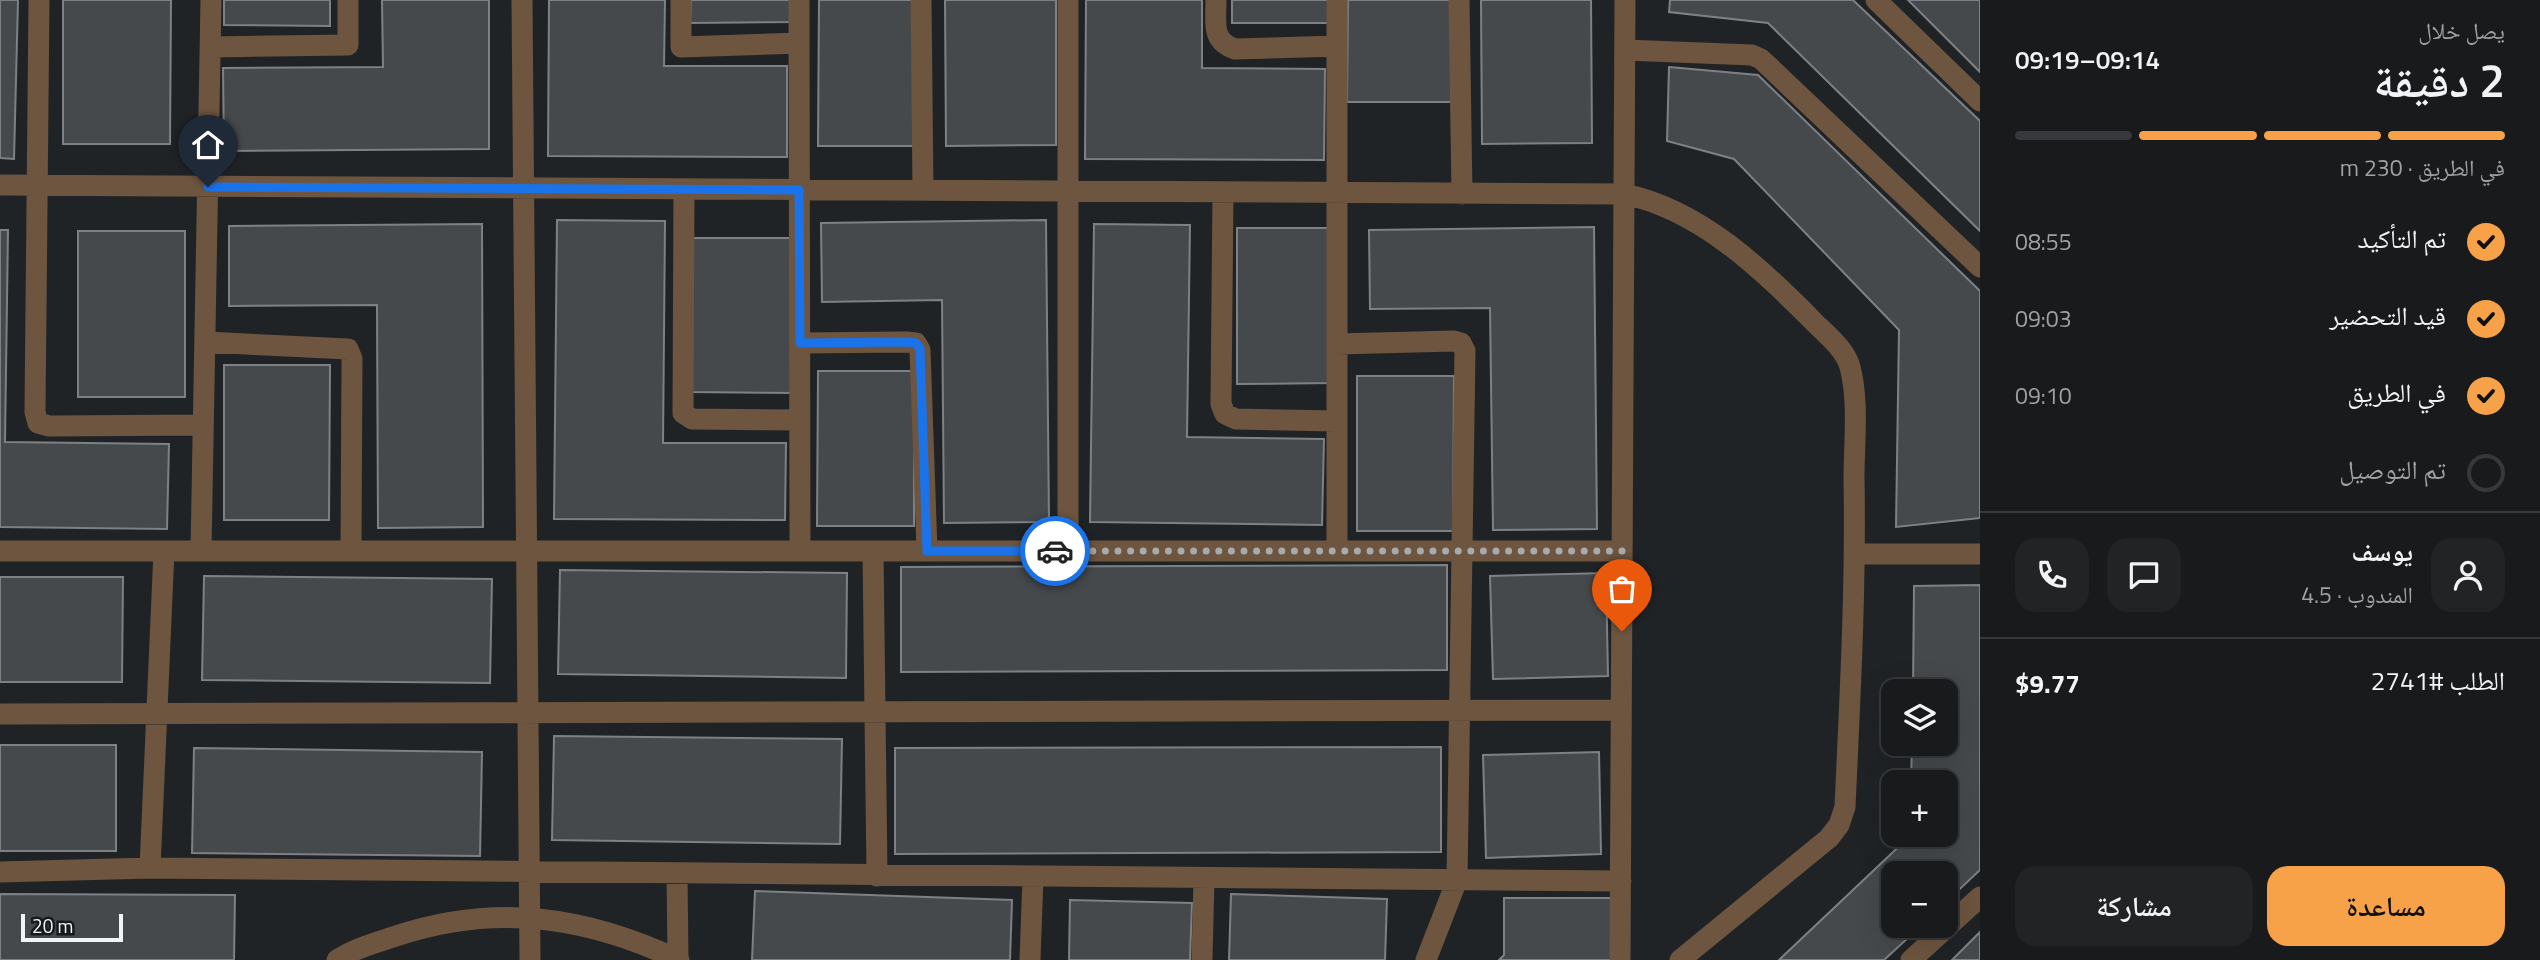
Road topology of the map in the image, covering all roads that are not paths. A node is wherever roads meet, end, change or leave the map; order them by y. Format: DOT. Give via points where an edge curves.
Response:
graph roads {
  1 [pos="39,0"];
  2 [pos="212,0"];
  3 [pos="348,0"];
  4 [pos="522,0"];
  5 [pos="681,0"];
  6 [pos="799,0"];
  7 [pos="921,0"];
  8 [pos="1068,0"];
  9 [pos="1216,0"];
  10 [pos="1337,0"];
  11 [pos="1459,0"];
  12 [pos="1625,0"];
  13 [pos="1876,0"];
  14 [pos="799,44"];
  15 [pos="1337,46"];
  16 [pos="211,47"];
  17 [pos="1625,50"];
  18 [pos="1980,101"];
  19 [pos="0,185"];
  20 [pos="39,186"];
  21 [pos="208,187"];
  22 [pos="523,188"];
  23 [pos="684,190"];
  24 [pos="799,190"];
  25 [pos="923,190"];
  26 [pos="1068,191"];
  27 [pos="1223,192"];
  28 [pos="1338,193"];
  29 [pos="1462,194"];
  30 [pos="1624,194"];
  31 [pos="1980,267"];
  32 [pos="205,342"];
  33 [pos="800,343"];
  34 [pos="1337,344"];
  35 [pos="799,420"];
  36 [pos="1337,421"];
  37 [pos="203,425"];
  38 [pos="0,551"];
  39 [pos="164,551"];
  40 [pos="201,551"];
  41 [pos="351,551"];
  42 [pos="526,551"];
  43 [pos="800,551"];
  44 [pos="873,551"];
  45 [pos="927,551"];
  46 [pos="1068,551"];
  47 [pos="1337,551"];
  48 [pos="1464,551"];
  49 [pos="1622,551"];
  50 [pos="1855,554"];
  51 [pos="1980,554"];
  52 [pos="1621,710"];
  53 [pos="1460,711"];
  54 [pos="875,712"];
  55 [pos="527,713"];
  56 [pos="0,714"];
  57 [pos="157,714"];
  58 [pos="150,868"];
  59 [pos="0,872"];
  60 [pos="529,873"];
  61 [pos="677,874"];
  62 [pos="877,876"];
  63 [pos="1033,877"];
  64 [pos="1204,878"];
  65 [pos="1457,880"];
  66 [pos="1620,881"];
  67 [pos="1980,897"];
  68 [pos="529,916"];
  69 [pos="337,960"];
  70 [pos="530,960"];
  71 [pos="679,960"];
  72 [pos="1030,960"];
  73 [pos="1202,960"];
  74 [pos="1426,960"];
  75 [pos="1620,960"];
  76 [pos="1680,960"];
  77 [pos="1911,960"];
  1 -- 20 [label="street"];
  2 -- 16 [label="street"];
  3 -- 16 [label="street" via="348,45"];
  4 -- 22 [label="street"];
  5 -- 14 [label="street" via="681,47"];
  6 -- 14 [label="street"];
  7 -- 25 [label="street"];
  8 -- 26 [label="street"];
  9 -- 15 [label="street" via="1216,35 1222,44 1236,49"];
  10 -- 15 [label="street"];
  11 -- 29 [label="street"];
  12 -- 17 [label="street"];
  13 -- 18 [label="street"];
  14 -- 24 [label="street"];
  15 -- 28 [label="street"];
  16 -- 21 [label="street"];
  17 -- 30 [label="street"];
  17 -- 31 [label="street" via="1761,59"];
  19 -- 20 [label="street"];
  20 -- 21 [label="street"];
  20 -- 37 [label="street" via="38,423"];
  21 -- 22 [label="street"];
  21 -- 32 [label="street"];
  22 -- 23 [label="street"];
  22 -- 42 [label="street"];
  23 -- 24 [label="street"];
  23 -- 35 [label="street" via="683,413 692,419"];
  24 -- 25 [label="street"];
  24 -- 33 [label="street"];
  25 -- 26 [label="street"];
  26 -- 27 [label="street"];
  26 -- 46 [label="street"];
  27 -- 28 [label="street"];
  27 -- 36 [label="street" via="1221,404 1225,414 1236,419"];
  28 -- 29 [label="street"];
  28 -- 34 [label="street"];
  29 -- 30 [label="street"];
  30 -- 49 [label="street"];
  30 -- 50 [label="street" via="1672,209 1755,264 1840,348 1850,365 1853,393"];
  32 -- 37 [label="street"];
  32 -- 41 [label="street" via="348,349 352,359"];
  33 -- 35 [label="street"];
  33 -- 45 [label="street" via="906,342 916,343 920,349"];
  34 -- 36 [label="street"];
  34 -- 48 [label="street" via="1461,343 1465,351"];
  35 -- 43 [label="street"];
  36 -- 47 [label="street"];
  37 -- 40 [label="street"];
  38 -- 39 [label="street"];
  39 -- 40 [label="street"];
  39 -- 57 [label="street"];
  40 -- 41 [label="street"];
  41 -- 42 [label="street"];
  42 -- 43 [label="street"];
  42 -- 55 [label="street"];
  43 -- 44 [label="street"];
  44 -- 45 [label="street"];
  44 -- 54 [label="street"];
  45 -- 46 [label="street"];
  46 -- 47 [label="street"];
  47 -- 48 [label="street"];
  48 -- 49 [label="street"];
  48 -- 53 [label="street"];
  49 -- 52 [label="street"];
  50 -- 51 [label="street"];
  50 -- 76 [label="street" via="1845,807 1839,825"];
  52 -- 53 [label="street"];
  52 -- 66 [label="street"];
  53 -- 54 [label="street"];
  53 -- 65 [label="street"];
  54 -- 55 [label="street"];
  54 -- 62 [label="street"];
  55 -- 57 [label="street"];
  55 -- 60 [label="street"];
  56 -- 57 [label="street"];
  57 -- 58 [label="street"];
  58 -- 59 [label="street"];
  58 -- 60 [label="street"];
  60 -- 61 [label="street"];
  60 -- 68 [label="street"];
  61 -- 62 [label="street"];
  61 -- 71 [label="street"];
  62 -- 63 [label="street"];
  63 -- 64 [label="street"];
  63 -- 72 [label="street"];
  64 -- 65 [label="street"];
  64 -- 73 [label="street"];
  65 -- 66 [label="street"];
  65 -- 74 [label="street"];
  66 -- 75 [label="street"];
  67 -- 77 [label="street"];
  68 -- 69 [label="street" via="438,922"];
  68 -- 70 [label="street"];
  68 -- 71 [label="street" via="606,930"];
}
